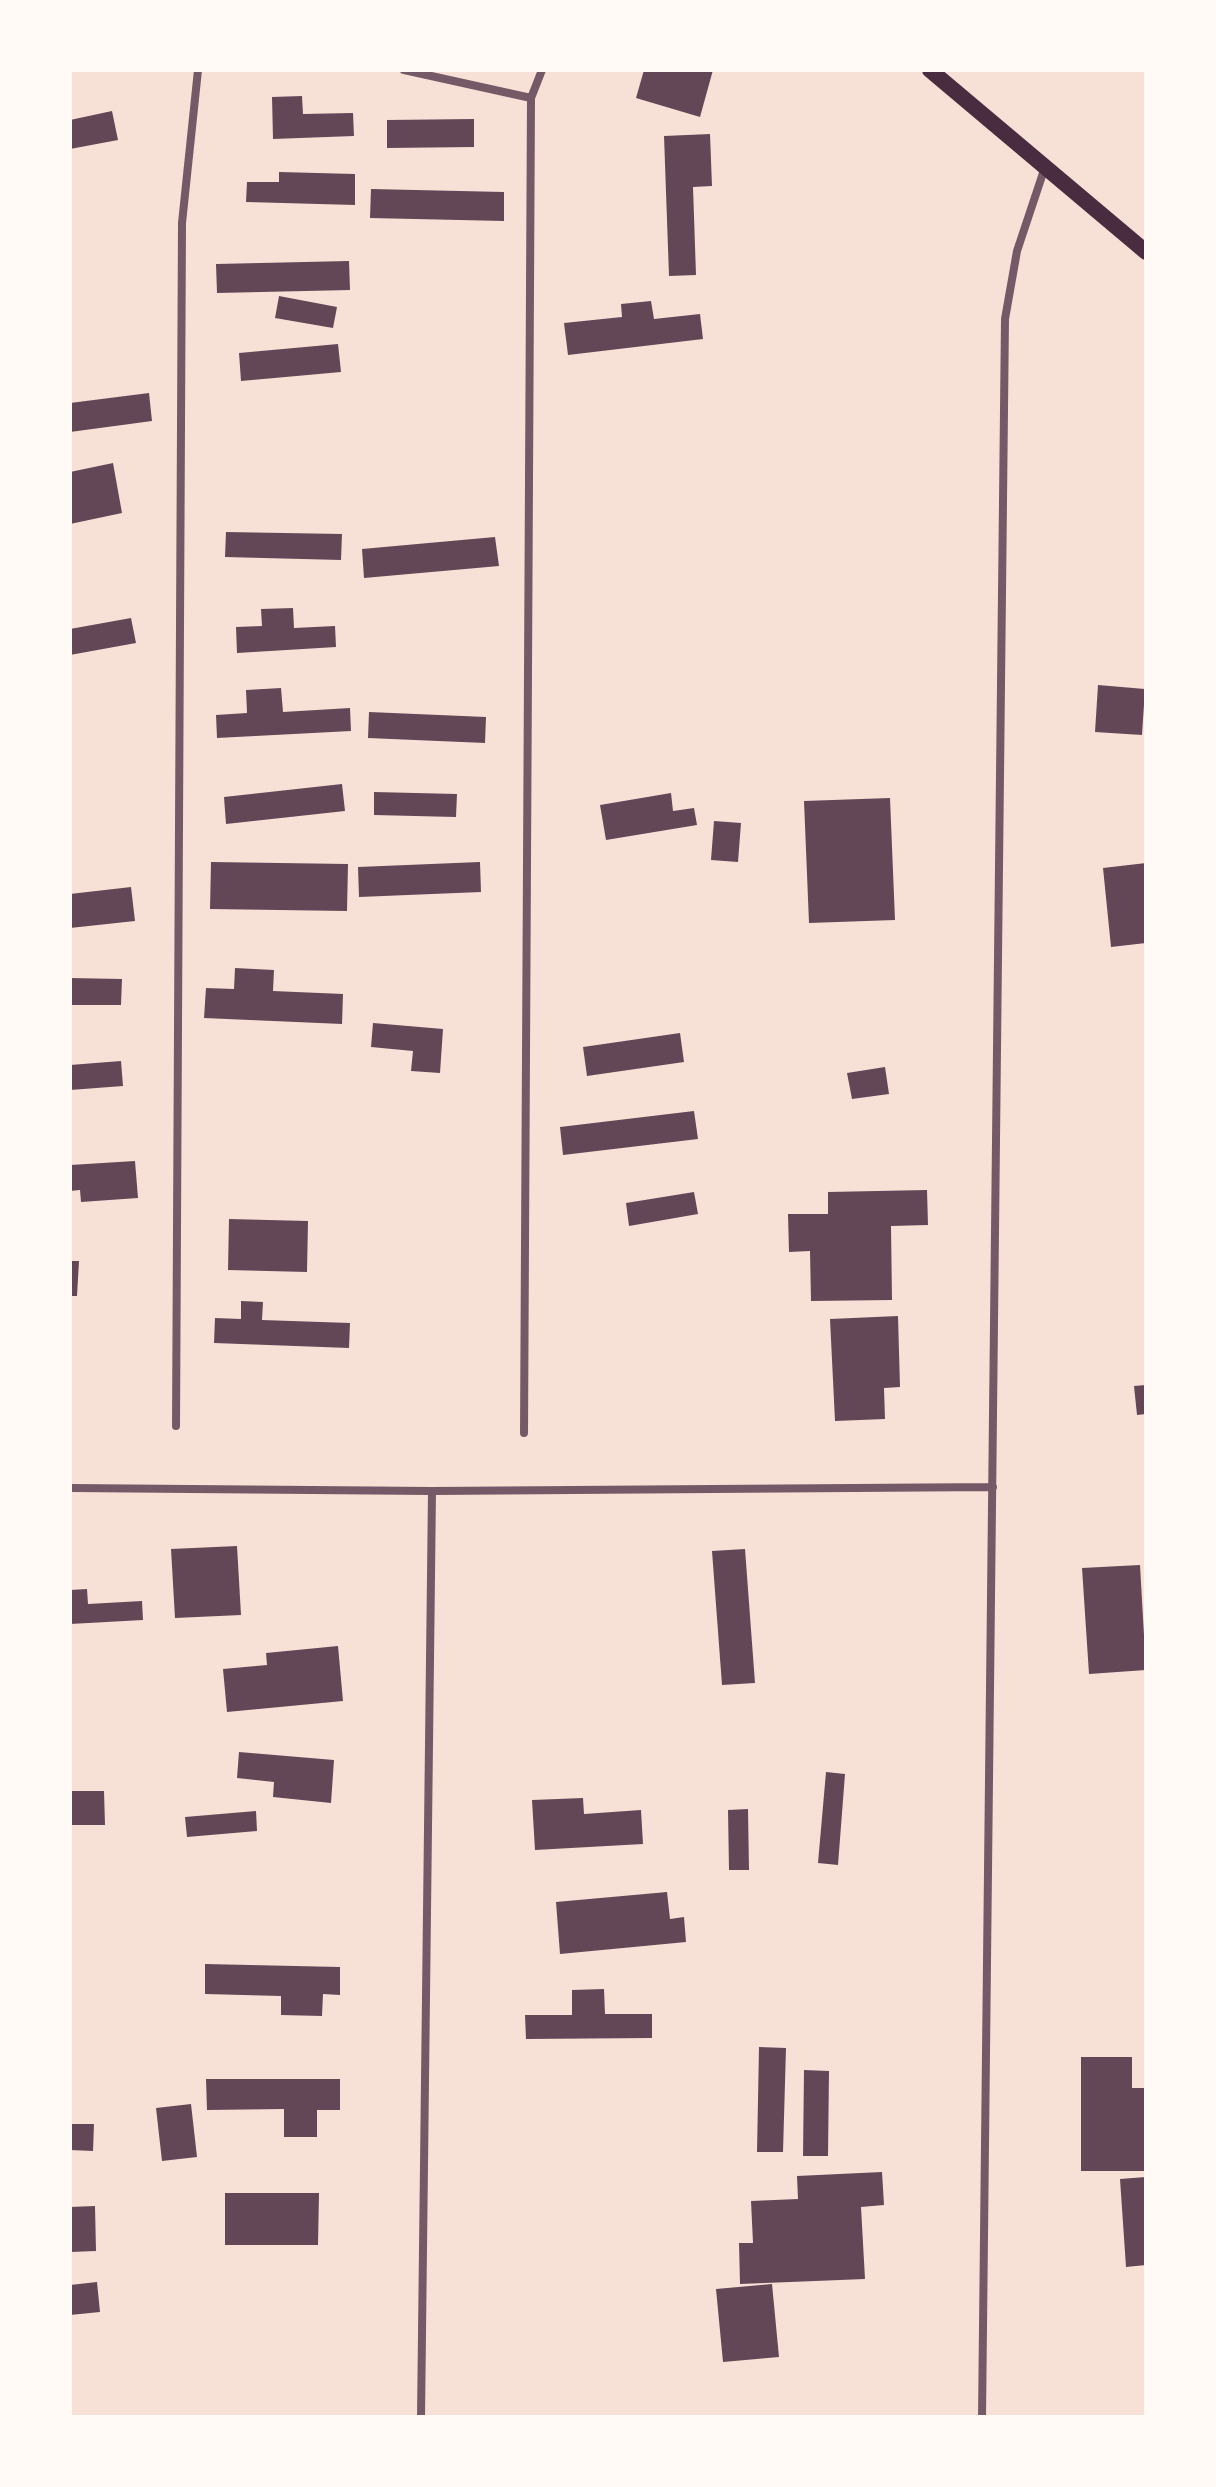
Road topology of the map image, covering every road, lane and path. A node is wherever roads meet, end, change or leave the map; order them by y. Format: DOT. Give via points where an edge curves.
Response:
graph roads {
  1 [pos="198,70"];
  2 [pos="404,70"];
  3 [pos="542,70"];
  4 [pos="930,70"];
  5 [pos="531,98"];
  6 [pos="1045,167"];
  7 [pos="1146,252"];
  8 [pos="176,1426"];
  9 [pos="524,1433"];
  10 [pos="993,1487"];
  11 [pos="70,1488"];
  12 [pos="432,1491"];
  13 [pos="421,2417"];
  14 [pos="982,2417"];
  1 -- 8 [label="street" via="182,223"];
  2 -- 5 [label="street"];
  3 -- 5 [label="street"];
  4 -- 6 [label="main road"];
  5 -- 9 [label="street"];
  6 -- 7 [label="main road"];
  6 -- 10 [label="street" via="1017,251 1005,319"];
  10 -- 12 [label="street"];
  10 -- 14 [label="street"];
  11 -- 12 [label="street"];
  12 -- 13 [label="street"];
}
